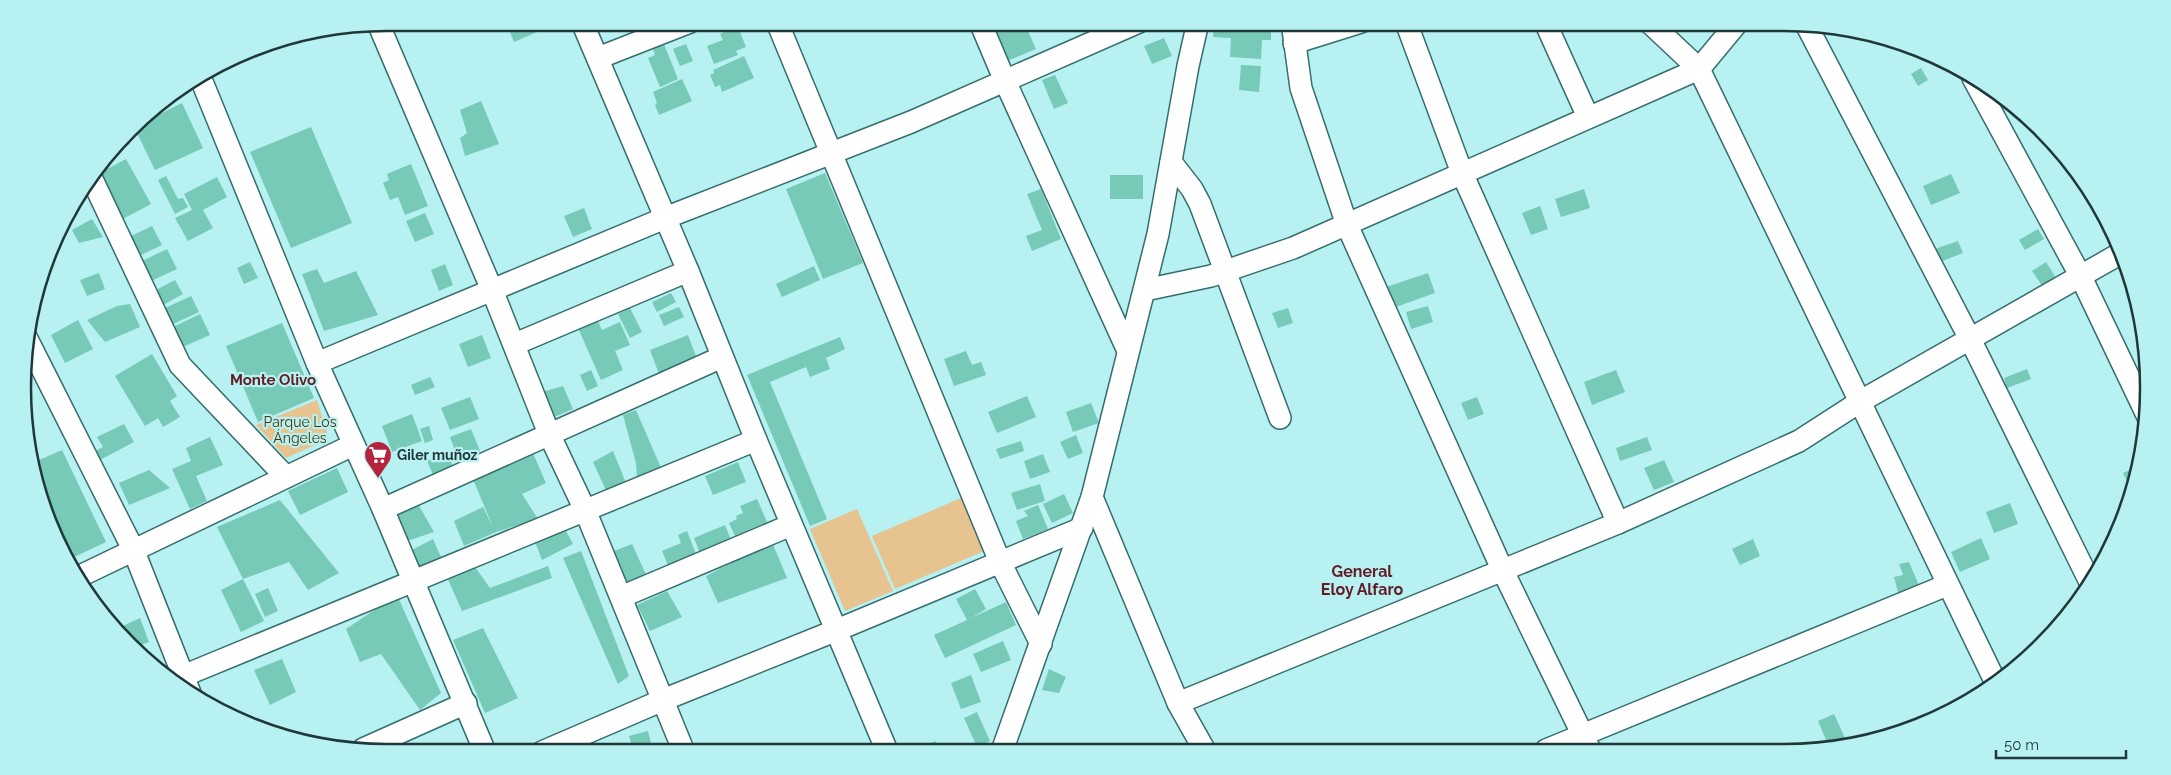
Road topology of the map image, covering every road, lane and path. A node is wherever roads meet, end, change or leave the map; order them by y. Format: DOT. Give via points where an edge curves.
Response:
graph roads {
  1 [pos="382,31"];
  2 [pos="586,31"];
  3 [pos="667,31"];
  4 [pos="781,31"];
  5 [pos="984,31"];
  6 [pos="1118,31"];
  7 [pos="1196,31"];
  8 [pos="1305,31"];
  9 [pos="1409,31"];
  10 [pos="1549,31"];
  11 [pos="1658,31"];
  12 [pos="1730,31"];
  13 [pos="1810,32"];
  14 [pos="1293,33"];
  15 [pos="598,58"];
  16 [pos="1698,69"];
  17 [pos="1005,81"];
  18 [pos="203,83"];
  19 [pos="1980,90"];
  20 [pos="1588,117"];
  21 [pos="832,153"];
  22 [pos="1171,162"];
  23 [pos="1462,173"];
  24 [pos="94,186"];
  25 [pos="665,218"];
  26 [pos="1347,225"];
  27 [pos="2115,257"];
  28 [pos="688,271"];
  29 [pos="1225,271"];
  30 [pos="2081,277"];
  31 [pos="492,290"];
  32 [pos="1146,290"];
  33 [pos="1970,339"];
  34 [pos="515,344"];
  35 [pos="33,351"];
  36 [pos="1128,351"];
  37 [pos="722,357"];
  38 [pos="318,363"];
  39 [pos="2140,399"];
  40 [pos="1861,401"];
  41 [pos="1280,418"];
  42 [pos="550,436"];
  43 [pos="756,440"];
  44 [pos="353,445"];
  45 [pos="286,477"];
  46 [pos="1092,497"];
  47 [pos="383,510"];
  48 [pos="585,510"];
  49 [pos="1618,523"];
  50 [pos="791,525"];
  51 [pos="1082,528"];
  52 [pos="133,549"];
  53 [pos="1000,562"];
  54 [pos="1502,569"];
  55 [pos="84,574"];
  56 [pos="2086,575"];
  57 [pos="413,582"];
  58 [pos="1947,585"];
  59 [pos="621,597"];
  60 [pos="837,630"];
  61 [pos="1041,644"];
  62 [pos="1992,676"];
  63 [pos="185,680"];
  64 [pos="190,684"];
  65 [pos="663,700"];
  66 [pos="466,703"];
  67 [pos="1178,703"];
  68 [pos="1587,741"];
  69 [pos="375,743"];
  70 [pos="482,744"];
  71 [pos="561,744"];
  72 [pos="681,744"];
  73 [pos="884,744"];
  74 [pos="1005,744"];
  75 [pos="1201,744"];
  76 [pos="1573,744"];
  1 -- 31 [label="street"];
  2 -- 15 [label="street"];
  3 -- 15 [label="street"];
  4 -- 21 [label="street"];
  5 -- 17 [label="street"];
  6 -- 17 [label="street"];
  7 -- 22 [label="street"];
  8 -- 14 [label="street"];
  9 -- 23 [label="street"];
  10 -- 20 [label="street"];
  11 -- 16 [label="street"];
  12 -- 16 [label="street"];
  13 -- 33 [label="street"];
  14 -- 26 [label="street" via="1301,88"];
  15 -- 25 [label="street"];
  16 -- 20 [label="street"];
  16 -- 40 [label="street"];
  17 -- 21 [label="street"];
  17 -- 36 [label="street"];
  18 -- 38 [label="street"];
  19 -- 30 [label="street"];
  20 -- 23 [label="street"];
  21 -- 25 [label="street"];
  21 -- 53 [label="street"];
  22 -- 29 [label="street" via="1200,204"];
  22 -- 32 [label="street"];
  23 -- 26 [label="street"];
  23 -- 49 [label="street"];
  24 -- 45 [label="street" via="180,365"];
  25 -- 28 [label="street"];
  25 -- 31 [label="street"];
  26 -- 29 [label="street" via="1294,248"];
  26 -- 54 [label="street"];
  27 -- 30 [label="street"];
  28 -- 34 [label="street"];
  28 -- 37 [label="street"];
  29 -- 32 [label="street"];
  29 -- 41 [label="street"];
  30 -- 33 [label="street"];
  30 -- 39 [label="street"];
  31 -- 34 [label="street"];
  31 -- 38 [label="street"];
  32 -- 36 [label="street"];
  33 -- 40 [label="street"];
  33 -- 56 [label="street"];
  34 -- 42 [label="street"];
  35 -- 52 [label="street"];
  36 -- 46 [label="street"];
  37 -- 42 [label="street"];
  37 -- 43 [label="street"];
  38 -- 44 [label="street"];
  40 -- 49 [label="street" via="1798,441"];
  40 -- 58 [label="street"];
  42 -- 47 [label="street"];
  42 -- 48 [label="street"];
  43 -- 48 [label="street"];
  43 -- 50 [label="street"];
  44 -- 45 [label="street"];
  44 -- 47 [label="street"];
  45 -- 52 [label="street"];
  46 -- 51 [label="street"];
  46 -- 67 [label="street"];
  47 -- 57 [label="street"];
  48 -- 57 [label="street"];
  48 -- 59 [label="street"];
  49 -- 54 [label="street"];
  50 -- 59 [label="street"];
  50 -- 60 [label="street"];
  51 -- 53 [label="street"];
  51 -- 61 [label="street"];
  52 -- 55 [label="street"];
  52 -- 63 [label="street"];
  53 -- 60 [label="street"];
  53 -- 61 [label="street"];
  54 -- 67 [label="street"];
  54 -- 68 [label="street"];
  57 -- 64 [label="street"];
  57 -- 66 [label="street"];
  58 -- 62 [label="street"];
  58 -- 68 [label="street"];
  59 -- 65 [label="street"];
  60 -- 65 [label="street"];
  60 -- 73 [label="street"];
  61 -- 74 [label="street"];
  65 -- 71 [label="street"];
  65 -- 72 [label="street"];
  66 -- 69 [label="street"];
  66 -- 70 [label="street"];
  67 -- 75 [label="street"];
  68 -- 76 [label="street"];
}
